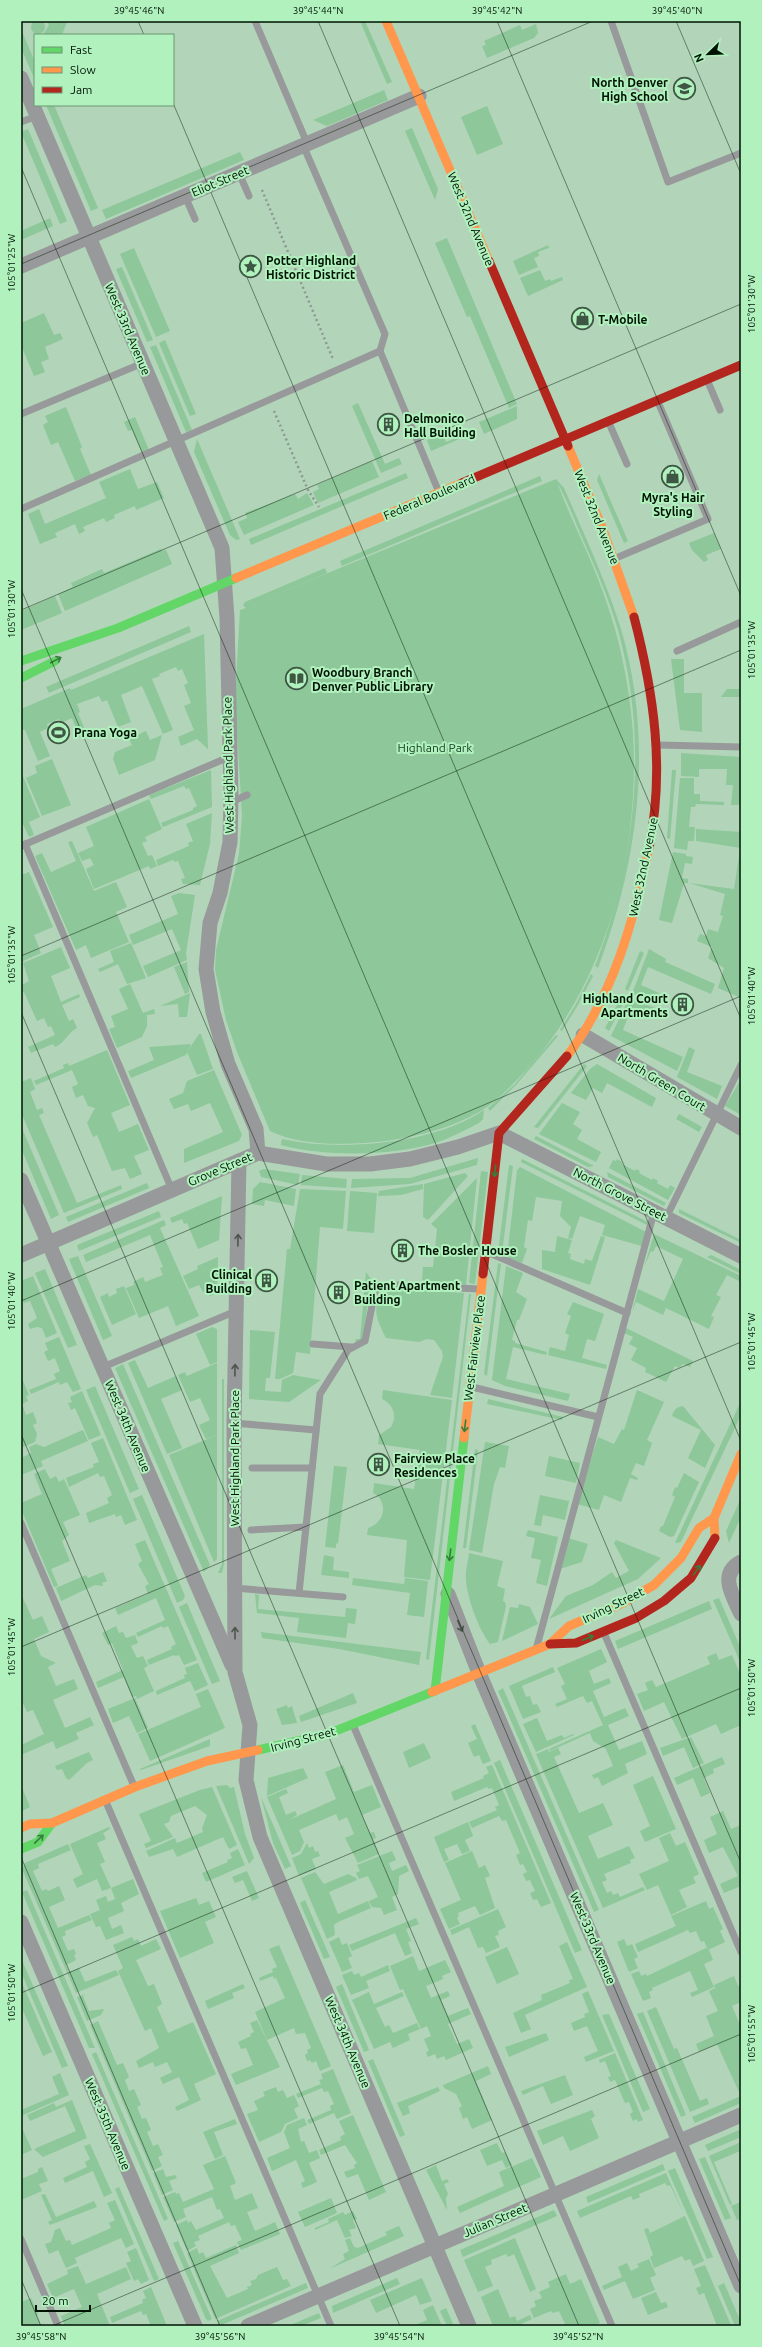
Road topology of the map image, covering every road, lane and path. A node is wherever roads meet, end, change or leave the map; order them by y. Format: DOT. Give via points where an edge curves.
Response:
graph roads {
  1 [pos="255,21"];
  2 [pos="386,21"];
  3 [pos="611,21"];
  4 [pos="21,78"];
  5 [pos="418,96"];
  6 [pos="37,116"];
  7 [pos="21,122"];
  8 [pos="305,144"];
  9 [pos="741,152"];
  10 [pos="239,173"];
  11 [pos="262,190"];
  12 [pos="185,196"];
  13 [pos="248,196"];
  14 [pos="195,219"];
  15 [pos="89,237"];
  16 [pos="21,266"];
  17 [pos="380,350"];
  18 [pos="143,363"];
  19 [pos="741,365"];
  20 [pos="337,369"];
  21 [pos="707,380"];
  22 [pos="269,398"];
  23 [pos="657,401"];
  24 [pos="720,410"];
  25 [pos="21,414"];
  26 [pos="608,421"];
  27 [pos="175,439"];
  28 [pos="565,440"];
  29 [pos="626,464"];
  30 [pos="439,492"];
  31 [pos="319,507"];
  32 [pos="21,508"];
  33 [pos="614,559"];
  34 [pos="225,583"];
  35 [pos="741,622"];
  36 [pos="118,628"];
  37 [pos="677,651"];
  38 [pos="21,661"];
  39 [pos="21,678"];
  40 [pos="656,744"];
  41 [pos="741,747"];
  42 [pos="229,757"];
  43 [pos="247,795"];
  44 [pos="230,802"];
  45 [pos="23,845"];
  46 [pos="583,1035"];
  47 [pos="741,1065"];
  48 [pos="717,1114"];
  49 [pos="741,1128"];
  50 [pos="499,1132"];
  51 [pos="258,1153"];
  52 [pos="239,1161"];
  53 [pos="21,1180"];
  54 [pos="172,1190"];
  55 [pos="660,1215"];
  56 [pos="49,1243"];
  57 [pos="485,1252"];
  58 [pos="21,1255"];
  59 [pos="741,1256"];
  60 [pos="481,1289"];
  61 [pos="236,1311"];
  62 [pos="627,1313"];
  63 [pos="313,1344"];
  64 [pos="351,1347"];
  65 [pos="103,1367"];
  66 [pos="470,1386"];
  67 [pos="598,1417"];
  68 [pos="234,1422"];
  69 [pos="316,1430"];
  70 [pos="741,1454"];
  71 [pos="252,1468"];
  72 [pos="312,1468"];
  73 [pos="714,1518"];
  74 [pos="21,1523"];
  75 [pos="306,1527"];
  76 [pos="251,1530"];
  77 [pos="741,1562"];
  78 [pos="234,1588"];
  79 [pos="446,1589"];
  80 [pos="299,1593"];
  81 [pos="343,1597"];
  82 [pos="741,1614"];
  83 [pos="603,1632"];
  84 [pos="550,1644"];
  85 [pos="536,1650"];
  86 [pos="235,1672"];
  87 [pos="479,1673"];
  88 [pos="435,1691"];
  89 [pos="353,1725"];
  90 [pos="248,1753"];
  91 [pos="135,1788"];
  92 [pos="105,1800"];
  93 [pos="52,1823"];
  94 [pos="21,1828"];
  95 [pos="21,1849"];
  96 [pos="21,1922"];
  97 [pos="741,1952"];
  98 [pos="741,2115"];
  99 [pos="679,2141"];
  100 [pos="555,2194"];
  101 [pos="21,2239"];
  102 [pos="435,2246"];
  103 [pos="741,2286"];
  104 [pos="318,2296"];
  105 [pos="58,2326"];
  106 [pos="195,2326"];
  107 [pos="248,2326"];
  108 [pos="331,2326"];
  109 [pos="469,2326"];
  110 [pos="612,2326"];
  1 -- 8 [label="lane"];
  2 -- 5 [label="main road, West 32nd Avenue"];
  3 -- 9 [label="lane" via="668,182"];
  4 -- 6 [label="street, West 33rd Avenue"];
  5 -- 8 [label="street, Eliot Street"];
  5 -- 28 [label="main road, West 32nd Avenue"];
  6 -- 7 [label="lane"];
  6 -- 15 [label="street, West 33rd Avenue"];
  8 -- 10 [label="street, Eliot Street"];
  8 -- 17 [label="lane" via="385,334"];
  10 -- 12 [label="street, Eliot Street"];
  10 -- 13 [label="lane"];
  11 -- 20 [label="path"];
  12 -- 14 [label="lane"];
  12 -- 15 [label="street, Eliot Street"];
  15 -- 16 [label="street, Eliot Street"];
  15 -- 18 [label="street, West 33rd Avenue"];
  17 -- 20 [label="lane"];
  17 -- 30 [label="lane"];
  18 -- 25 [label="lane"];
  18 -- 27 [label="street, West 33rd Avenue"];
  19 -- 21 [label="main road, Federal Boulevard"];
  20 -- 22 [label="lane"];
  21 -- 23 [label="main road, Federal Boulevard"];
  21 -- 24 [label="lane"];
  22 -- 27 [label="lane"];
  22 -- 31 [label="path" via="308,490"];
  23 -- 26 [label="main road, Federal Boulevard"];
  23 -- 33 [label="lane" via="708,519"];
  26 -- 28 [label="main road, Federal Boulevard"];
  26 -- 29 [label="lane"];
  27 -- 32 [label="lane" via="154,451"];
  27 -- 34 [label="street, West 33rd Avenue" via="222,548"];
  28 -- 30 [label="main road, Federal Boulevard"];
  28 -- 33 [label="main road, West 32nd Avenue"];
  30 -- 34 [label="main road, Federal Boulevard"];
  33 -- 40 [label="main road, West 32nd Avenue" via="633,617 649,684"];
  34 -- 36 [label="main road, Federal Boulevard"];
  34 -- 42 [label="street, West Highland Park Place" via="232,694"];
  35 -- 37 [label="lane"];
  36 -- 38 [label="main road, Federal Boulevard"];
  39 -- 36 [label="main road, Federal Boulevard, one-way"];
  40 -- 41 [label="lane"];
  40 -- 46 [label="main road, West 32nd Avenue" via="655,808 647,858 631,923 610,981"];
  42 -- 44 [label="street, West Highland Park Place"];
  42 -- 45 [label="lane"];
  43 -- 44 [label="lane"];
  44 -- 51 [label="street, West Highland Park Place" via="230,842 220,893 210,924 206,969 213,1012 228,1064 256,1129"];
  45 -- 54 [label="lane"];
  46 -- 48 [label="street, North Green Court"];
  46 -- 50 [label="main road" via="554,1073"];
  47 -- 48 [label="lane"];
  48 -- 49 [label="street, North Green Court"];
  48 -- 55 [label="lane"];
  50 -- 51 [label="street, Grove Street" via="431,1154 370,1164 326,1164"];
  50 -- 55 [label="street, North Grove Street"];
  50 -- 57 [label="main road, West Fairview Place, one-way"];
  51 -- 52 [label="street, Grove Street"];
  52 -- 54 [label="street, Grove Street"];
  61 -- 52 [label="street, West Highland Park Place, one-way"];
  53 -- 56 [label="street, West 34th Avenue"];
  54 -- 56 [label="street, Grove Street"];
  55 -- 59 [label="street, North Grove Street"];
  55 -- 62 [label="lane"];
  56 -- 58 [label="street, Grove Street"];
  56 -- 65 [label="street, West 34th Avenue"];
  57 -- 60 [label="main road, West Fairview Place"];
  57 -- 62 [label="lane"];
  60 -- 64 [label="lane" via="396,1285 379,1288 372,1298 365,1341"];
  60 -- 66 [label="main road, West Fairview Place"];
  61 -- 65 [label="lane"];
  68 -- 61 [label="street, West Highland Park Place, one-way"];
  62 -- 67 [label="lane"];
  63 -- 64 [label="lane"];
  64 -- 69 [label="lane" via="320,1394"];
  65 -- 86 [label="street, West 34th Avenue"];
  66 -- 67 [label="lane"];
  66 -- 79 [label="main road, West Fairview Place, one-way"];
  67 -- 85 [label="lane"];
  68 -- 69 [label="lane"];
  68 -- 78 [label="street, West Highland Park Place"];
  69 -- 72 [label="lane"];
  70 -- 73 [label="main road"];
  71 -- 72 [label="lane"];
  72 -- 75 [label="lane"];
  83 -- 73 [label="main road, Irving Street, one-way" via="653,1609 691,1578 715,1538"];
  73 -- 84 [label="main road, Irving Street" via="699,1528 682,1558 654,1585 623,1603 569,1626"];
  74 -- 91 [label="lane"];
  75 -- 76 [label="lane"];
  75 -- 80 [label="lane"];
  77 -- 82 [label="street" via="733,1567 728,1575 728,1583"];
  78 -- 80 [label="lane"];
  86 -- 78 [label="street, West Highland Park Place, one-way"];
  79 -- 87 [label="street, West 33rd Avenue, one-way"];
  79 -- 88 [label="main road, West Fairview Place"];
  80 -- 81 [label="lane"];
  84 -- 83 [label="main road, Irving Street, one-way" via="576,1643"];
  83 -- 97 [label="lane"];
  84 -- 85 [label="main road, Irving Street"];
  85 -- 87 [label="main road, Irving Street"];
  86 -- 90 [label="street, West Highland Park Place" via="250,1725"];
  87 -- 88 [label="main road, Irving Street"];
  87 -- 99 [label="street, West 33rd Avenue"];
  88 -- 89 [label="main road, Irving Street"];
  89 -- 90 [label="main road, Irving Street" via="307,1740"];
  89 -- 100 [label="lane"];
  90 -- 91 [label="main road, Irving Street" via="207,1761"];
  90 -- 102 [label="street, West 34th Avenue" via="246,1780 260,1837"];
  91 -- 92 [label="main road, Irving Street"];
  92 -- 93 [label="main road, Irving Street"];
  92 -- 104 [label="lane"];
  93 -- 94 [label="main road, Irving Street" via="30,1824"];
  95 -- 93 [label="main road, one-way" via="38,1842"];
  96 -- 106 [label="street, West 35th Avenue"];
  98 -- 99 [label="street, Julian Street"];
  99 -- 100 [label="street, Julian Street"];
  99 -- 103 [label="street, West 33rd Avenue"];
  100 -- 102 [label="street, Julian Street"];
  100 -- 110 [label="lane"];
  101 -- 105 [label="lane"];
  102 -- 104 [label="street, Julian Street"];
  102 -- 109 [label="street, West 34th Avenue"];
  104 -- 107 [label="street, Julian Street"];
  104 -- 108 [label="lane"];
}
